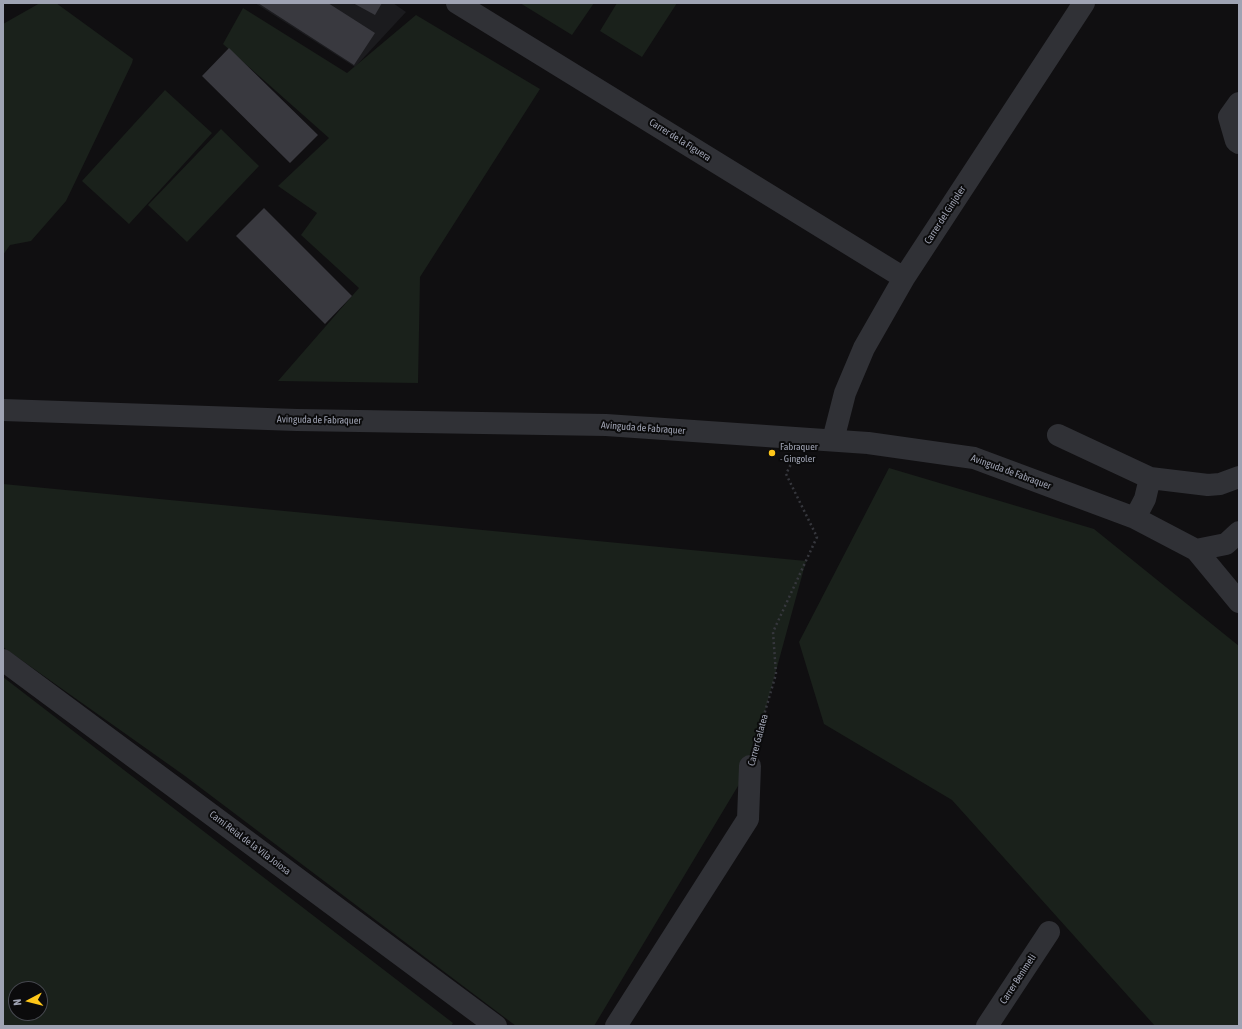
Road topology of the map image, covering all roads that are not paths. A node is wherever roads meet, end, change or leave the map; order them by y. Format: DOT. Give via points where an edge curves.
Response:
graph roads {
  1 [pos="457,3"];
  2 [pos="1084,3"];
  3 [pos="1239,103"];
  4 [pos="1239,143"];
  5 [pos="904,278"];
  6 [pos="3,410"];
  7 [pos="1058,436"];
  8 [pos="833,440"];
  9 [pos="1239,477"];
  10 [pos="1150,478"];
  11 [pos="1135,518"];
  12 [pos="1239,532"];
  13 [pos="1196,550"];
  14 [pos="1239,602"];
  15 [pos="3,660"];
  16 [pos="750,766"];
  17 [pos="1049,932"];
  18 [pos="496,1026"];
  19 [pos="616,1026"];
  20 [pos="987,1026"];
  1 -- 5 [label="street, Carrer de la Figuera"];
  2 -- 5 [label="street, Carrer del Ginjoler"];
  3 -- 4 [label="street" via="1229,117 1236,141"];
  5 -- 8 [label="street, Carrer del Ginjoler" via="864,348 845,393"];
  6 -- 8 [label="street, Avinguda de Fabraquer" via="297,420 606,425"];
  7 -- 10 [label="street"];
  8 -- 11 [label="street, Avinguda de Fabraquer" via="974,458"];
  9 -- 10 [label="street" via="1220,484 1208,485"];
  10 -- 11 [label="street" via="1145,499"];
  11 -- 13 [label="street, Avinguda de Fabraquer"];
  12 -- 13 [label="street" via="1226,544"];
  13 -- 14 [label="street, Avinguda de Fabraquer"];
  15 -- 18 [label="street, Camí Reial de la Vila Joiosa"];
  16 -- 19 [label="street, Carrer Galatea" via="748,819"];
  17 -- 20 [label="street, Carrer Benimeli"];
}
